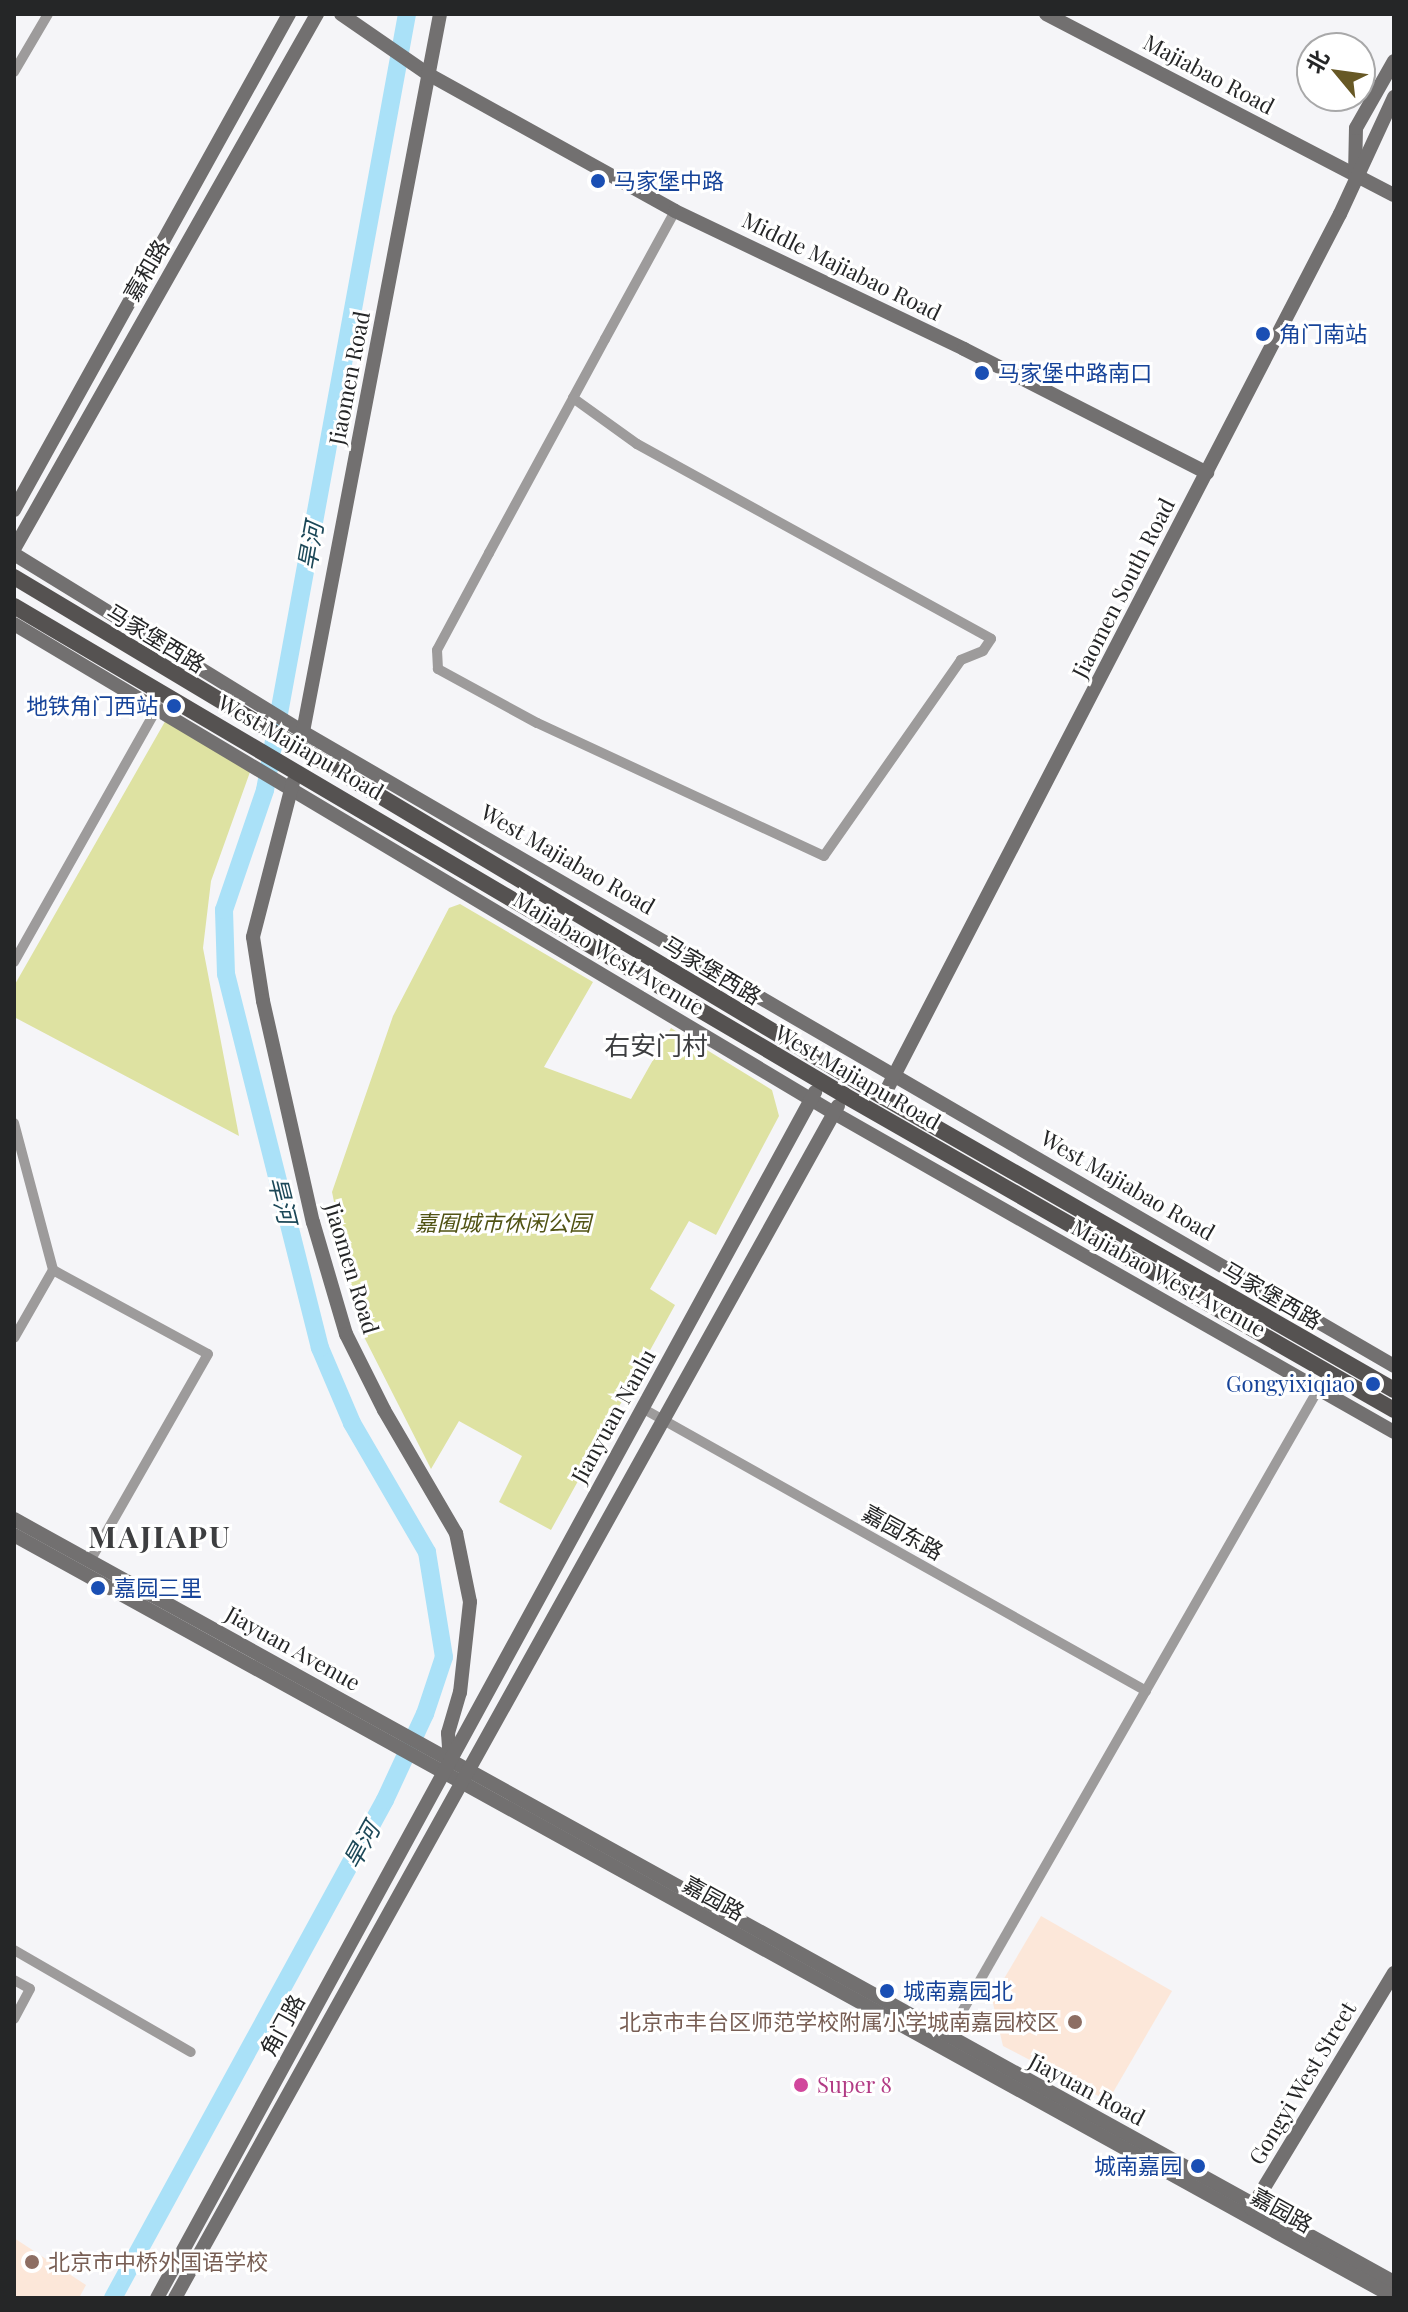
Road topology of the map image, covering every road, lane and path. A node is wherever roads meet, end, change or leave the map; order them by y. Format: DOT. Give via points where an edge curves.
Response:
graph roads {
  1 [pos="48,14"];
  2 [pos="289,14"];
  3 [pos="317,14"];
  4 [pos="341,14"];
  5 [pos="440,14"];
  6 [pos="1046,14"];
  7 [pos="17,59"];
  8 [pos="1394,61"];
  9 [pos="424,71"];
  10 [pos="14,72"];
  11 [pos="1394,97"];
  12 [pos="1355,175"];
  13 [pos="1394,195"];
  14 [pos="675,211"];
  15 [pos="573,398"];
  16 [pos="1207,473"];
  17 [pos="14,510"];
  18 [pos="14,552"];
  19 [pos="14,577"];
  20 [pos="14,606"];
  21 [pos="14,624"];
  22 [pos="158,706"];
  23 [pos="297,738"];
  24 [pos="292,767"];
  25 [pos="290,787"];
  26 [pos="14,962"];
  27 [pos="895,1075"];
  28 [pos="821,1081"];
  29 [pos="844,1095"];
  30 [pos="883,1097"];
  31 [pos="811,1100"];
  32 [pos="834,1113"];
  33 [pos="14,1123"];
  34 [pos="53,1270"];
  35 [pos="14,1338"];
  36 [pos="1394,1366"];
  37 [pos="1319,1388"];
  38 [pos="1394,1390"];
  39 [pos="642,1408"];
  40 [pos="1394,1410"];
  41 [pos="661,1420"];
  42 [pos="1394,1432"];
  43 [pos="14,1519"];
  44 [pos="14,1535"];
  45 [pos="90,1561"];
  46 [pos="1146,1691"];
  47 [pos="383,1730"];
  48 [pos="440,1763"];
  49 [pos="462,1776"];
  50 [pos="14,1950"];
  51 [pos="1394,1973"];
  52 [pos="14,1980"];
  53 [pos="14,2019"];
  54 [pos="947,2038"];
  55 [pos="191,2052"];
  56 [pos="1251,2210"];
  57 [pos="1394,2282"];
  58 [pos="1394,2297"];
  59 [pos="157,2298"];
  60 [pos="175,2298"];
  1 -- 7 [label="street"];
  2 -- 17 [label="street, 嘉和路"];
  3 -- 18 [label="street, 嘉和路"];
  4 -- 9 [label="street, Middle Majiabao Road"];
  5 -- 9 [label="street, Jiaomen Road"];
  6 -- 12 [label="street, Majiabao Road"];
  7 -- 10 [label="street"];
  8 -- 12 [label="street" via="1356,128"];
  9 -- 14 [label="street, Middle Majiabao Road"];
  9 -- 23 [label="street, Jiaomen Road"];
  11 -- 12 [label="street, Jiaomen South Road"];
  12 -- 13 [label="street, Majiabao Road"];
  12 -- 16 [label="street, Jiaomen South Road"];
  14 -- 15 [label="street"];
  14 -- 16 [label="street, Middle Majiabao Road"];
  15 -- 15 [label="street" via="637,444 991,639 983,651 961,660 824,856 537,723 438,669 437,650"];
  16 -- 27 [label="street, Jiaomen South Road"];
  18 -- 23 [label="street, West Majiabao Road" via="260,706"];
  19 -- 23 [label="main road, 马家堡西路" via="255,723"];
  20 -- 24 [label="main road, West Majiapu Road"];
  21 -- 22 [label="street, Majiabao West Avenue"];
  22 -- 25 [label="street, Majiabao West Avenue"];
  22 -- 26 [label="street"];
  23 -- 27 [label="street, West Majiabao Road"];
  23 -- 30 [label="main road, 马家堡西路"];
  24 -- 25 [label="street, Jiaomen Road"];
  24 -- 28 [label="main road, West Majiapu Road"];
  25 -- 31 [label="street, Majiabao West Avenue"];
  25 -- 48 [label="street, Jiaomen Road" via="253,937 313,1222 346,1334 456,1533 470,1602 460,1692"];
  27 -- 30 [label="street, Jiaomen South Road"];
  27 -- 36 [label="street, West Majiabao Road"];
  28 -- 29 [label="main road, West Majiapu Road"];
  28 -- 31 [label="street, Jianyuan Nanlu"];
  29 -- 32 [label="street, Jianyuan Nanlu"];
  29 -- 40 [label="main road, West Majiapu Road"];
  30 -- 38 [label="main road, 马家堡西路"];
  31 -- 32 [label="street, Majiabao West Avenue"];
  31 -- 39 [label="street, Jianyuan Nanlu"];
  32 -- 37 [label="street, Majiabao West Avenue"];
  32 -- 41 [label="street, Jianyuan Nanlu"];
  33 -- 34 [label="street"];
  34 -- 35 [label="street"];
  34 -- 45 [label="street" via="208,1354"];
  37 -- 42 [label="street, Majiabao West Avenue"];
  37 -- 46 [label="street"];
  39 -- 41 [label="street, 嘉园东路"];
  39 -- 48 [label="street, Jianyuan Nanlu"];
  41 -- 46 [label="street, 嘉园东路"];
  41 -- 49 [label="street, Jianyuan Nanlu"];
  43 -- 45 [label="street, Jiayuan Avenue"];
  44 -- 47 [label="street"];
  45 -- 47 [label="street, Jiayuan Avenue"];
  46 -- 54 [label="street"];
  47 -- 48 [label="street, Jiayuan Avenue"];
  48 -- 49 [label="street, 嘉园路"];
  48 -- 59 [label="street, 角门路"];
  49 -- 54 [label="street, Jiayuan Road"];
  49 -- 56 [label="street, 嘉园路"];
  49 -- 60 [label="street, 角门路"];
  50 -- 55 [label="street"];
  51 -- 56 [label="street, Gongyi West Street"];
  52 -- 53 [label="street" via="30,1989"];
  54 -- 56 [label="street, Jiayuan Road"];
  56 -- 57 [label="street, Jiayuan Road"];
  56 -- 58 [label="street, 嘉园路"];
}
